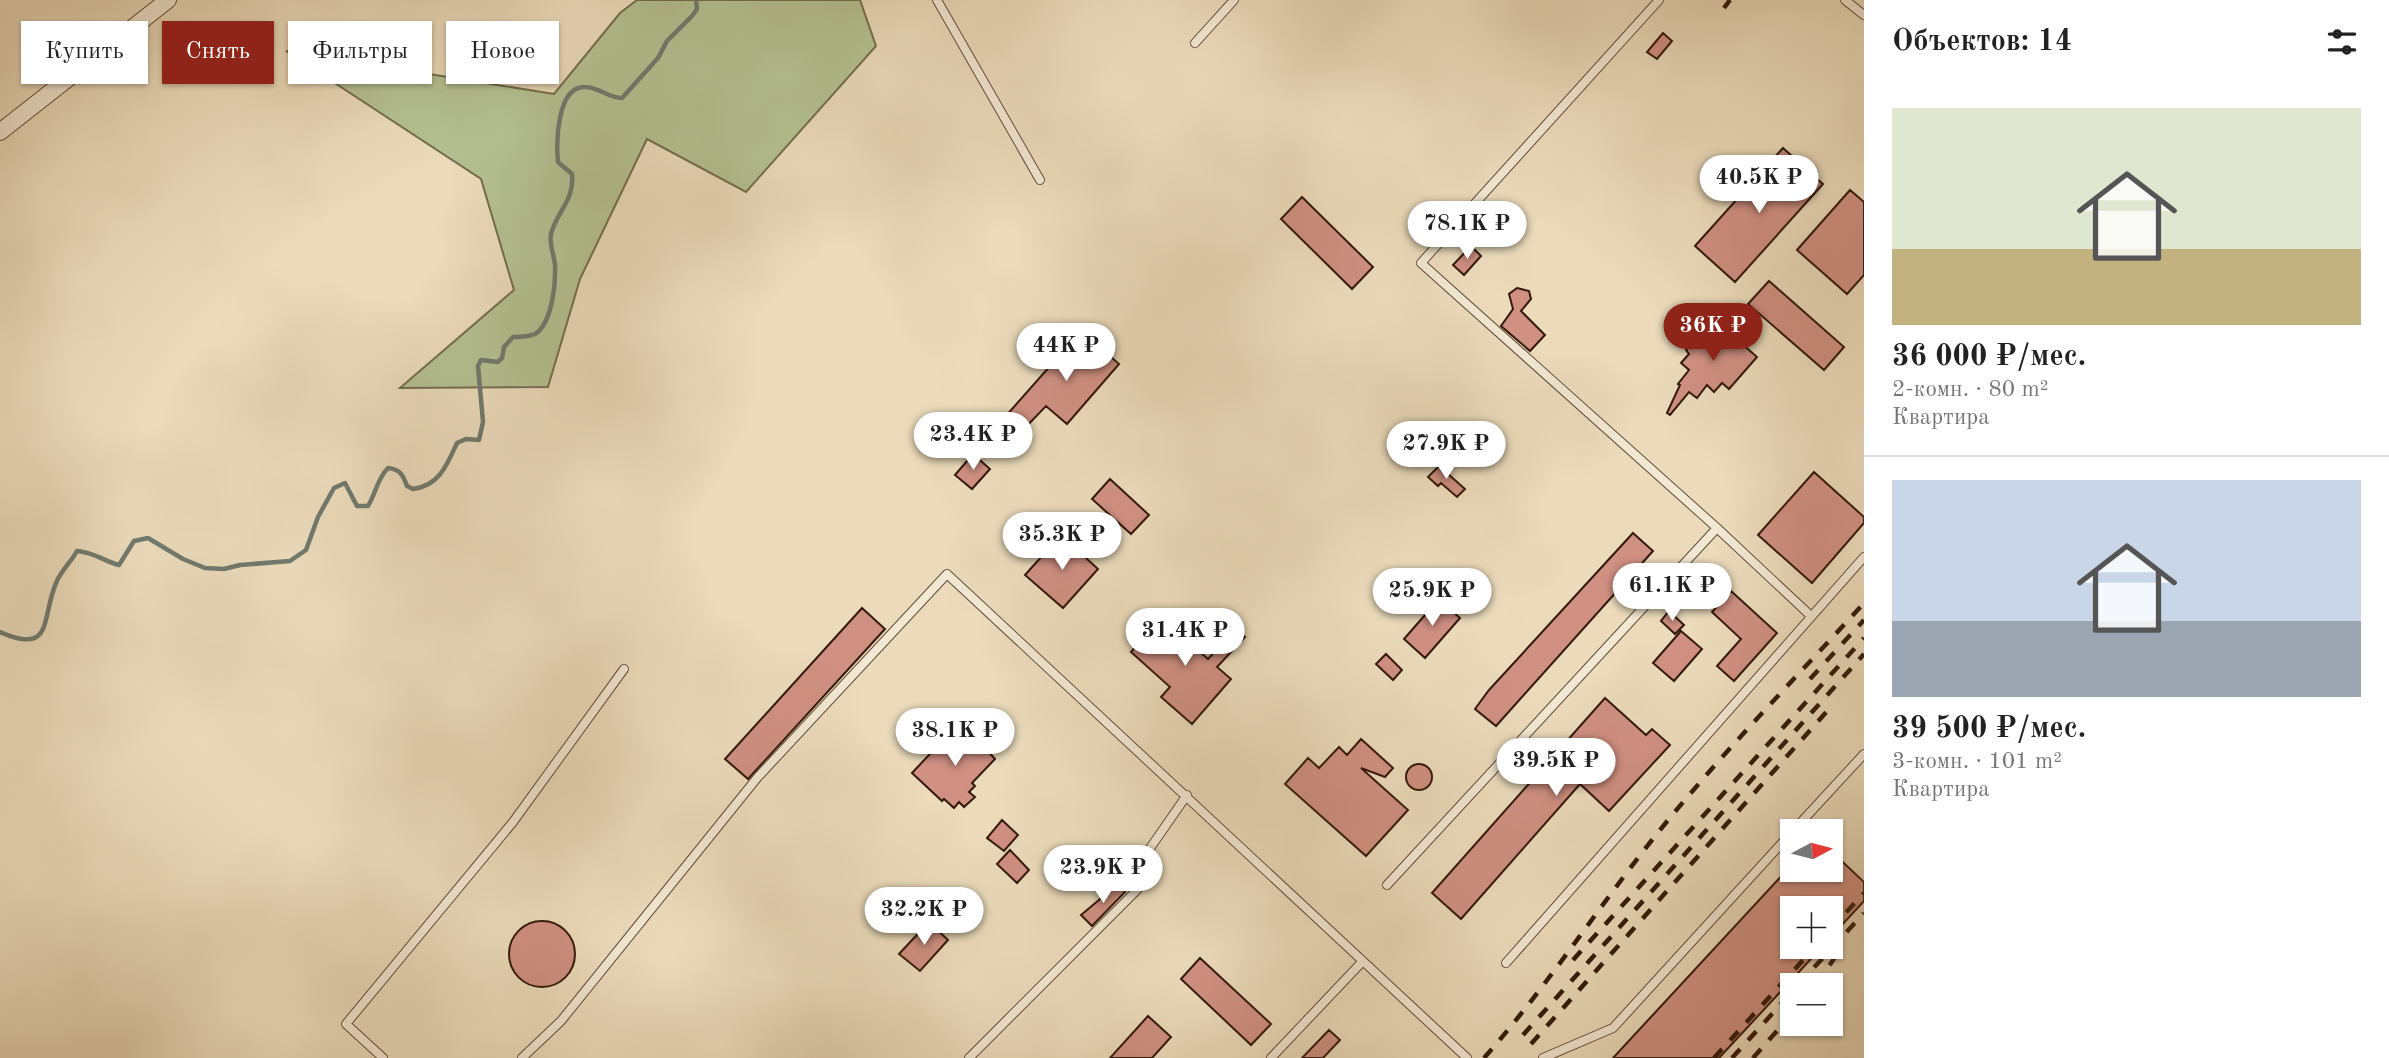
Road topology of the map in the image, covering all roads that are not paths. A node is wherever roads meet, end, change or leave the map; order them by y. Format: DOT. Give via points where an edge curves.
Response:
graph roads {
  1 [pos="168,0"];
  2 [pos="937,0"];
  3 [pos="1234,0"];
  4 [pos="1659,0"];
  5 [pos="1846,0"];
  6 [pos="1864,15"];
  7 [pos="1195,43"];
  8 [pos="0,132"];
  9 [pos="1040,180"];
  10 [pos="1717,528"];
  11 [pos="1864,557"];
  12 [pos="1811,616"];
  13 [pos="624,668"];
  14 [pos="1864,754"];
  15 [pos="1187,795"];
  16 [pos="1804,819"];
  17 [pos="1780,845"];
  18 [pos="1387,885"];
  19 [pos="1362,962"];
  20 [pos="1506,963"];
  21 [pos="383,1058"];
  22 [pos="522,1058"];
  23 [pos="969,1058"];
  24 [pos="1271,1058"];
  25 [pos="1467,1058"];
  26 [pos="1543,1058"];
  1 -- 8 [label="street"];
  2 -- 9 [label="lane"];
  3 -- 7 [label="lane"];
  4 -- 10 [label="lane" via="1421,263"];
  5 -- 6 [label="lane"];
  10 -- 12 [label="lane"];
  10 -- 18 [label="lane"];
  11 -- 12 [label="lane"];
  12 -- 20 [label="lane"];
  13 -- 21 [label="lane" via="513,822 346,1024"];
  14 -- 16 [label="lane"];
  15 -- 19 [label="lane"];
  15 -- 22 [label="lane" via="947,574 757,778 561,1021"];
  15 -- 23 [label="lane" via="1136,867 1137,890"];
  17 -- 26 [label="lane" via="1613,1028"];
  19 -- 24 [label="lane"];
  19 -- 25 [label="lane"];
}
